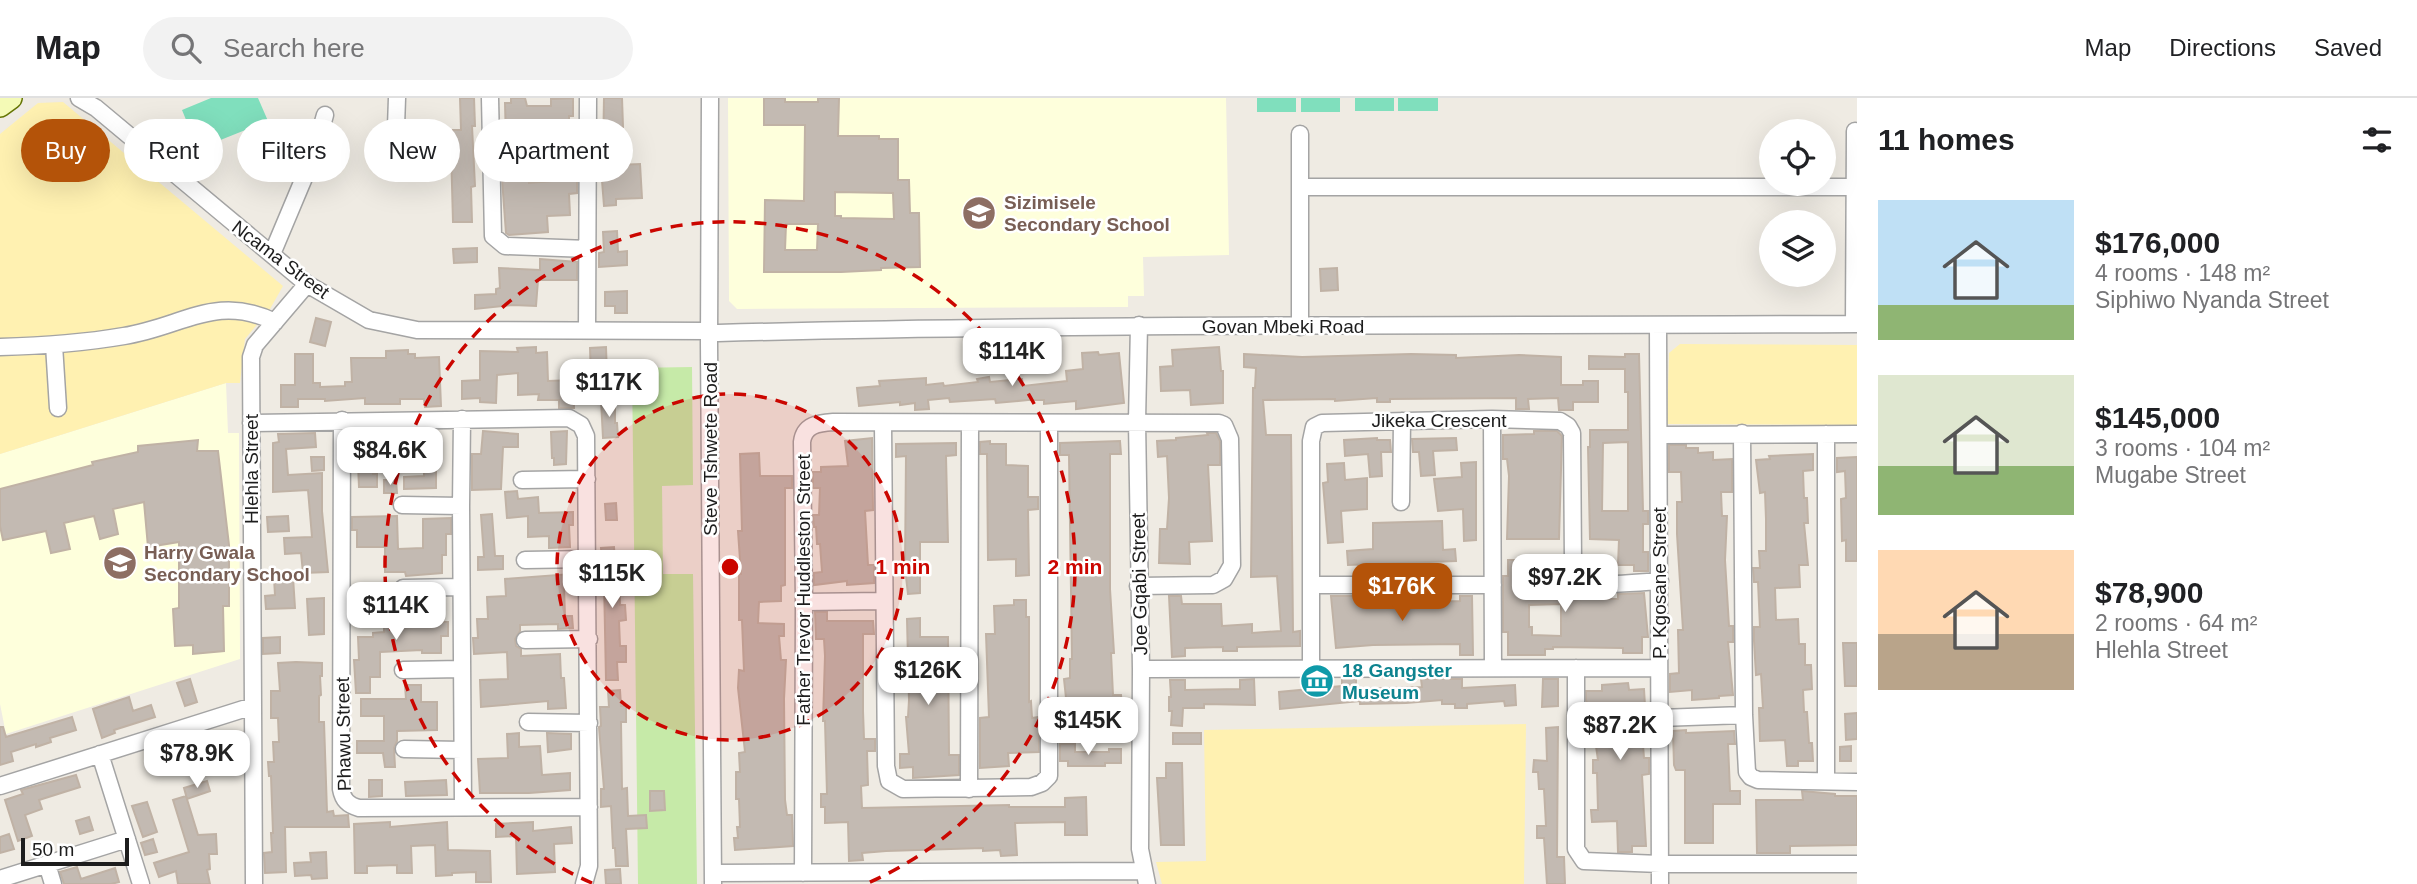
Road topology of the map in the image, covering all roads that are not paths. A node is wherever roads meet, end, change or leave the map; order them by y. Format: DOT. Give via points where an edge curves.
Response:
graph roads {
  1 [pos="11,98"];
  2 [pos="79,98"];
  3 [pos="397,98"];
  4 [pos="490,98"];
  5 [pos="588,98"];
  6 [pos="710,98"];
  7 [pos="92,103"];
  8 [pos="0,106"];
  9 [pos="325,115"];
  10 [pos="396,119"];
  11 [pos="588,119"];
  12 [pos="1855,131"];
  13 [pos="1300,134"];
  14 [pos="588,182"];
  15 [pos="1301,187"];
  16 [pos="1856,187"];
  17 [pos="588,249"];
  18 [pos="272,254"];
  19 [pos="307,284"];
  20 [pos="275,322"];
  21 [pos="1658,324"];
  22 [pos="1855,324"];
  23 [pos="1139,325"];
  24 [pos="1300,327"];
  25 [pos="587,330"];
  26 [pos="709,331"];
  27 [pos="54,345"];
  28 [pos="0,347"];
  29 [pos="58,408"];
  30 [pos="463,419"];
  31 [pos="1492,419"];
  32 [pos="342,420"];
  33 [pos="1137,421"];
  34 [pos="1402,421"];
  35 [pos="251,423"];
  36 [pos="1049,423"];
  37 [pos="883,424"];
  38 [pos="970,424"];
  39 [pos="1742,433"];
  40 [pos="1826,434"];
  41 [pos="1857,434"];
  42 [pos="1659,435"];
  43 [pos="587,479"];
  44 [pos="522,480"];
  45 [pos="1401,502"];
  46 [pos="402,505"];
  47 [pos="461,506"];
  48 [pos="588,559"];
  49 [pos="525,560"];
  50 [pos="1660,581"];
  51 [pos="1312,585"];
  52 [pos="1493,585"];
  53 [pos="1138,586"];
  54 [pos="461,587"];
  55 [pos="403,588"];
  56 [pos="883,601"];
  57 [pos="804,603"];
  58 [pos="589,639"];
  59 [pos="525,640"];
  60 [pos="1311,668"];
  61 [pos="1493,668"];
  62 [pos="1576,668"];
  63 [pos="1658,668"];
  64 [pos="462,669"];
  65 [pos="1141,669"];
  66 [pos="403,670"];
  67 [pos="253,706"];
  68 [pos="1744,715"];
  69 [pos="1660,718"];
  70 [pos="528,722"];
  71 [pos="589,723"];
  72 [pos="1050,731"];
  73 [pos="1140,731"];
  74 [pos="404,749"];
  75 [pos="462,750"];
  76 [pos="100,754"];
  77 [pos="1826,781"];
  78 [pos="1857,782"];
  79 [pos="0,786"];
  80 [pos="969,789"];
  81 [pos="463,807"];
  82 [pos="589,807"];
  83 [pos="127,839"];
  84 [pos="47,864"];
  85 [pos="1660,864"];
  86 [pos="1857,864"];
  87 [pos="803,873"];
  88 [pos="1145,877"];
  89 [pos="713,878"];
  90 [pos="1053,878"];
  91 [pos="0,879"];
  92 [pos="53,884"];
  93 [pos="141,884"];
  94 [pos="254,884"];
  95 [pos="584,884"];
  96 [pos="1660,884"];
  1 -- 8 [label="street"];
  2 -- 7 [label="street, Ncama Street"];
  3 -- 10 [label="street"];
  4 -- 17 [label="street" via="493,236 505,246"];
  5 -- 11 [label="street"];
  6 -- 26 [label="street, Steve Tshwete Road"];
  7 -- 18 [label="street, Ncama Street"];
  9 -- 18 [label="street" via="314,155"];
  12 -- 16 [label="street"];
  13 -- 15 [label="street"];
  14 -- 17 [label="street"];
  15 -- 16 [label="street"];
  15 -- 24 [label="street"];
  16 -- 22 [label="street"];
  17 -- 25 [label="street"];
  18 -- 19 [label="street, Ncama Street"];
  19 -- 20 [label="street, Hlehla Street"];
  19 -- 25 [label="street, Ncama Street" via="369,320 417,330"];
  20 -- 27 [label="street" via="253,312 218,310 127,336"];
  20 -- 35 [label="street, Hlehla Street" via="251,356"];
  21 -- 22 [label="street, Govan Mbeki Road"];
  21 -- 24 [label="street, Govan Mbeki Road"];
  21 -- 42 [label="street, P. Kgosane Street"];
  23 -- 24 [label="street, Govan Mbeki Road"];
  23 -- 26 [label="street, Govan Mbeki Road"];
  23 -- 33 [label="street, Joe Gqabi Street"];
  25 -- 26 [label="street, Ncama Street"];
  26 -- 89 [label="street, Steve Tshwete Road"];
  27 -- 28 [label="street"];
  27 -- 29 [label="street"];
  30 -- 32 [label="street"];
  30 -- 43 [label="street" via="575,420 586,436"];
  30 -- 47 [label="street"];
  31 -- 34 [label="street, Jikeka Crescent"];
  31 -- 50 [label="street, Jikeka Crescent" via="1560,421 1571,431 1577,578 1583,583"];
  31 -- 52 [label="street"];
  32 -- 35 [label="street"];
  32 -- 81 [label="street, Phawu Street" via="342,794 348,804 359,808"];
  33 -- 36 [label="street, Father Trevor Huddleston Street"];
  33 -- 53 [label="street, Joe Gqabi Street"];
  33 -- 53 [label="street, Father Trevor Huddleston Street" via="1224,425 1230,439 1232,565 1224,579 1213,585"];
  34 -- 45 [label="street"];
  34 -- 51 [label="street, Jikeka Crescent" via="1331,421 1314,427"];
  35 -- 67 [label="street, Hlehla Street"];
  36 -- 38 [label="street, Father Trevor Huddleston Street"];
  36 -- 72 [label="street"];
  37 -- 38 [label="street, Father Trevor Huddleston Street"];
  37 -- 56 [label="street"];
  37 -- 57 [label="street, Father Trevor Huddleston Street" via="823,422 803,436"];
  38 -- 80 [label="street"];
  39 -- 40 [label="street"];
  39 -- 42 [label="street"];
  39 -- 68 [label="street"];
  40 -- 41 [label="street"];
  40 -- 77 [label="street"];
  42 -- 50 [label="street, P. Kgosane Street"];
  43 -- 44 [label="street"];
  43 -- 48 [label="street"];
  46 -- 47 [label="street"];
  47 -- 54 [label="street"];
  48 -- 49 [label="street"];
  48 -- 58 [label="street"];
  50 -- 63 [label="street, P. Kgosane Street"];
  51 -- 52 [label="street"];
  51 -- 60 [label="street, Jikeka Crescent"];
  52 -- 61 [label="street"];
  53 -- 65 [label="street, Joe Gqabi Street"];
  54 -- 55 [label="street"];
  54 -- 64 [label="street"];
  56 -- 57 [label="street"];
  56 -- 80 [label="street" via="889,781 903,789"];
  57 -- 87 [label="street, Father Trevor Huddleston Street"];
  58 -- 59 [label="street"];
  58 -- 71 [label="street"];
  60 -- 61 [label="street"];
  60 -- 65 [label="street"];
  61 -- 62 [label="street"];
  62 -- 63 [label="street"];
  62 -- 85 [label="street" via="1577,854 1586,863"];
  63 -- 69 [label="street, P. Kgosane Street"];
  64 -- 66 [label="street"];
  64 -- 75 [label="street"];
  65 -- 73 [label="street, Joe Gqabi Street"];
  67 -- 76 [label="street"];
  67 -- 94 [label="street, Hlehla Street"];
  68 -- 69 [label="street"];
  68 -- 77 [label="street" via="1746,765 1751,777"];
  69 -- 85 [label="street, P. Kgosane Street"];
  70 -- 71 [label="street"];
  71 -- 82 [label="street"];
  72 -- 73 [label="street"];
  72 -- 80 [label="street" via="1050,772 1042,783"];
  73 -- 88 [label="street, Joe Gqabi Street" via="1140,849"];
  74 -- 75 [label="street"];
  75 -- 81 [label="street"];
  76 -- 79 [label="street"];
  76 -- 83 [label="street"];
  77 -- 78 [label="street"];
  81 -- 82 [label="street, Phawu Street"];
  82 -- 95 [label="street" via="589,866"];
  83 -- 84 [label="street"];
  83 -- 93 [label="street"];
  84 -- 91 [label="street"];
  84 -- 92 [label="street"];
  85 -- 86 [label="street"];
  85 -- 96 [label="street, P. Kgosane Street"];
  87 -- 89 [label="street"];
  87 -- 90 [label="street"];
  88 -- 90 [label="street"];
}
